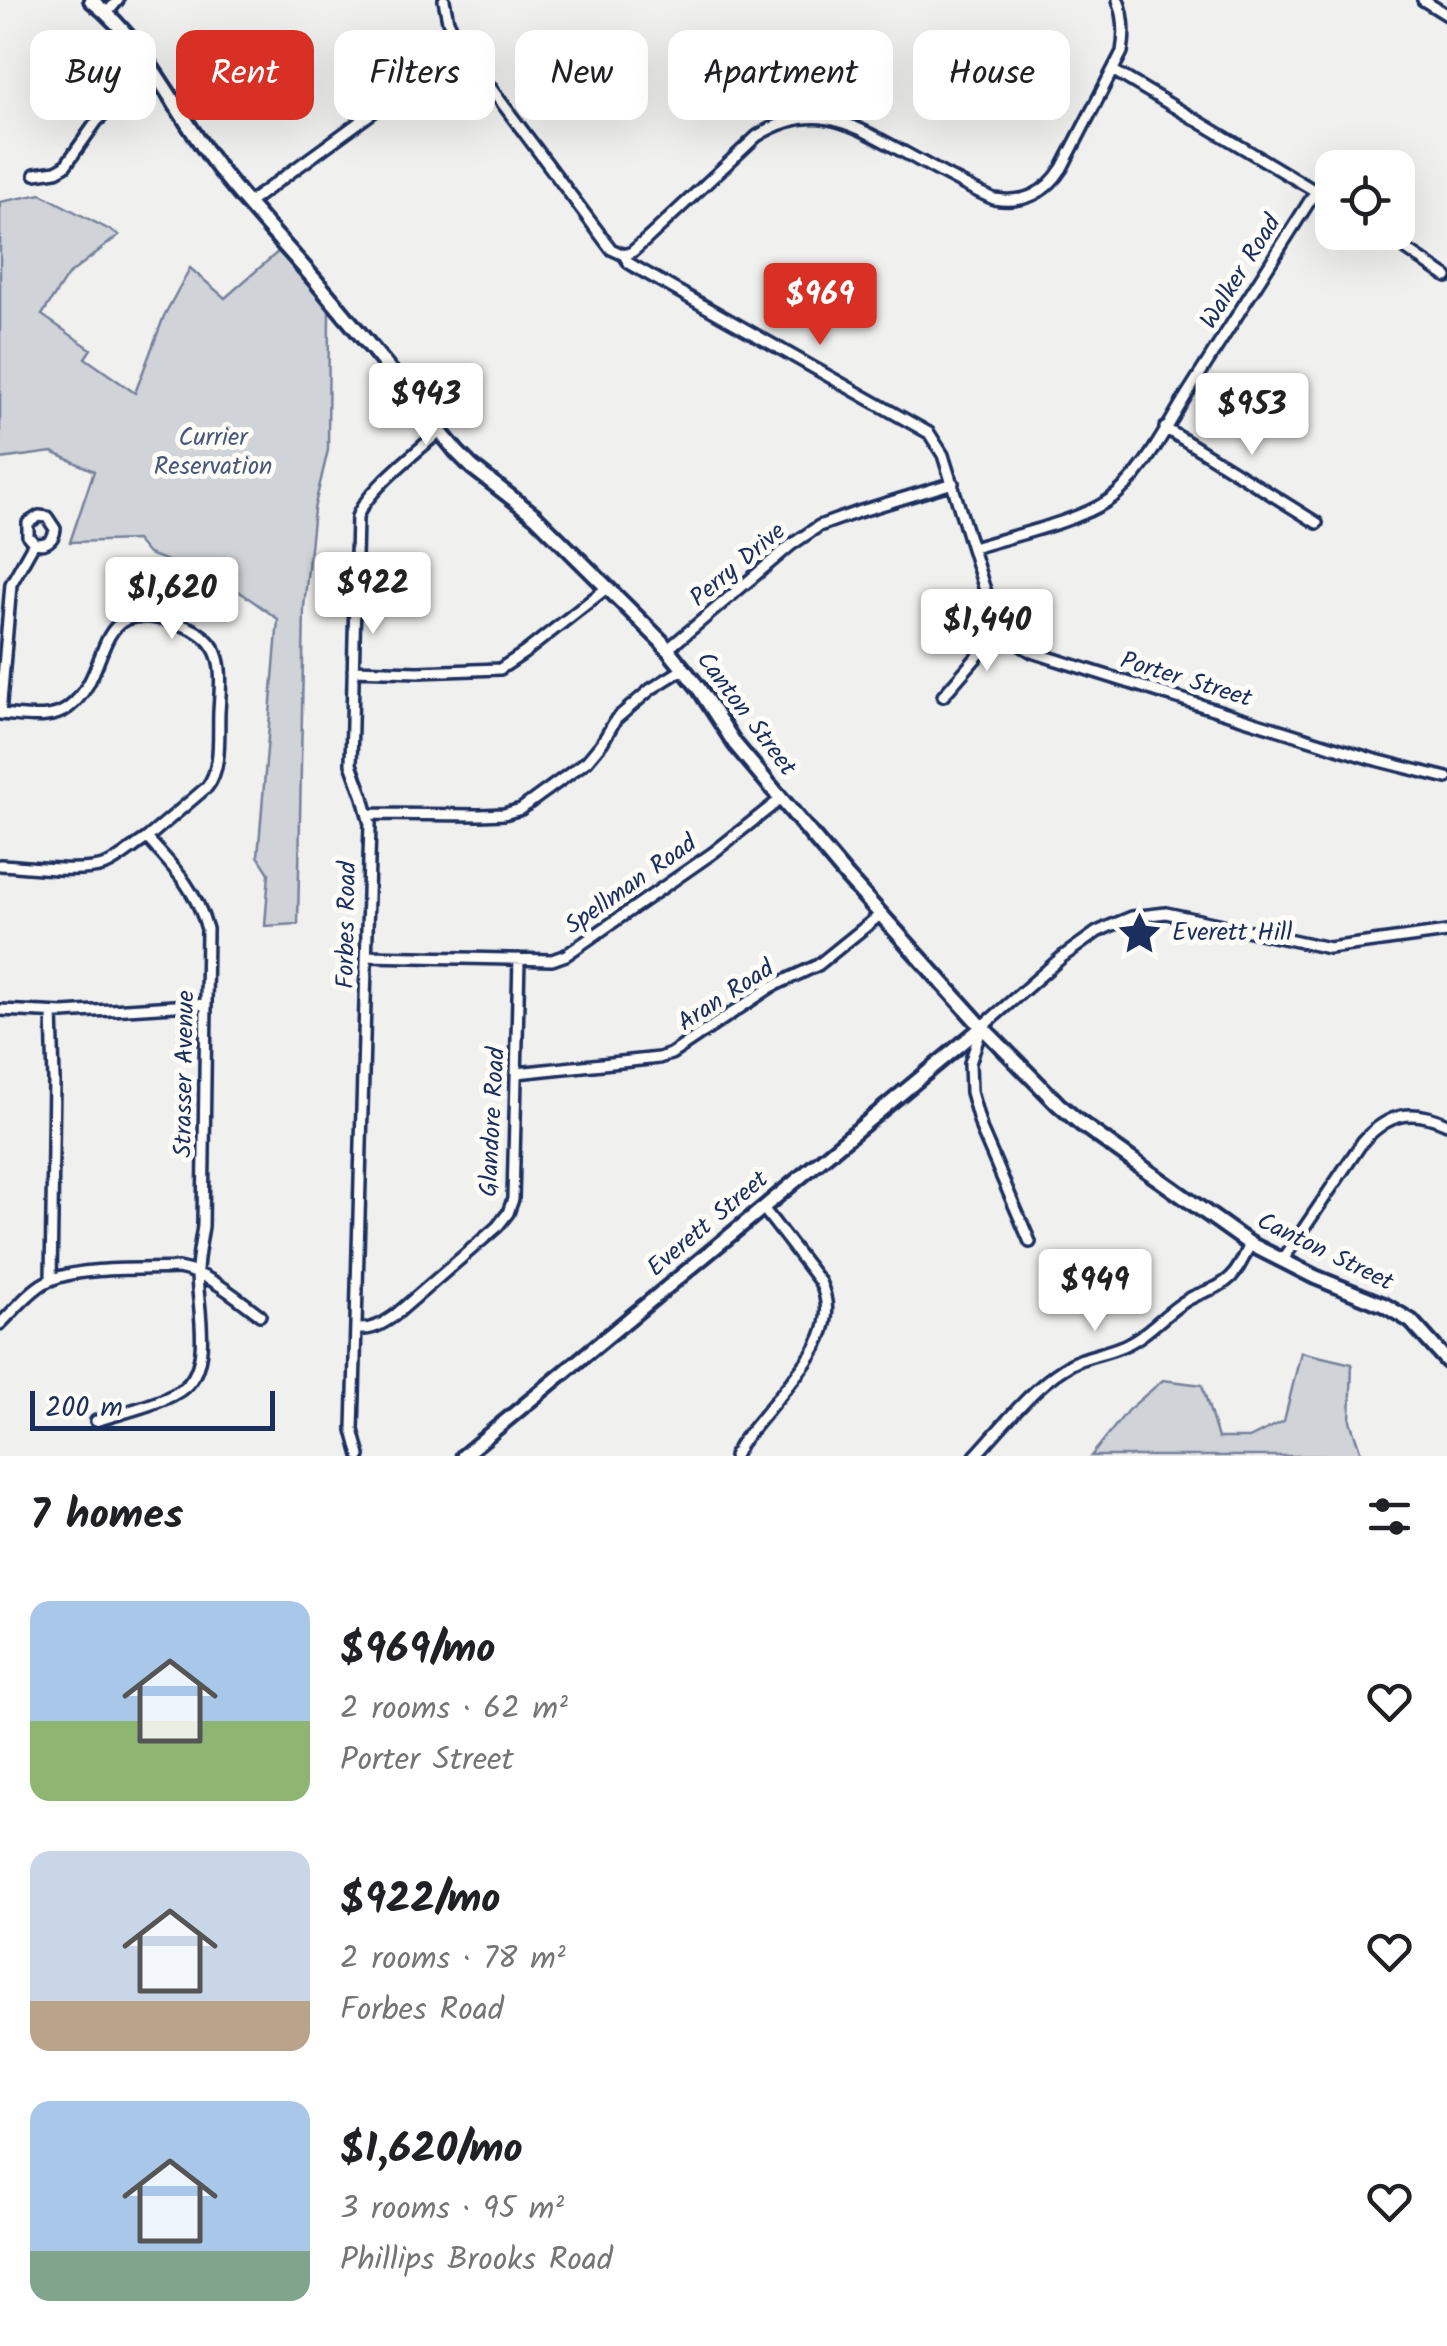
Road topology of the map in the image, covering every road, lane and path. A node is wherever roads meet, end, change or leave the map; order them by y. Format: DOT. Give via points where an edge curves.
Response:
graph roads {
  1 [pos="91,0"];
  2 [pos="118,0"];
  3 [pos="444,0"];
  4 [pos="1118,0"];
  5 [pos="1423,0"];
  6 [pos="107,12"];
  7 [pos="1447,15"];
  8 [pos="124,30"];
  9 [pos="453,30"];
  10 [pos="1114,71"];
  11 [pos="156,73"];
  12 [pos="495,94"];
  13 [pos="98,120"];
  14 [pos="362,120"];
  15 [pos="35,174"];
  16 [pos="1315,190"];
  17 [pos="1315,193"];
  18 [pos="247,204"];
  19 [pos="1408,250"];
  20 [pos="624,255"];
  21 [pos="1447,276"];
  22 [pos="1166,428"];
  23 [pos="440,431"];
  24 [pos="952,484"];
  25 [pos="1317,523"];
  26 [pos="34,543"];
  27 [pos="973,548"];
  28 [pos="608,587"];
  29 [pos="1002,628"];
  30 [pos="668,650"];
  31 [pos="684,668"];
  32 [pos="352,670"];
  33 [pos="944,696"];
  34 [pos="0,714"];
  35 [pos="1447,778"];
  36 [pos="782,798"];
  37 [pos="368,814"];
  38 [pos="146,838"];
  39 [pos="0,865"];
  40 [pos="880,915"];
  41 [pos="1447,932"];
  42 [pos="366,956"];
  43 [pos="519,959"];
  44 [pos="206,1004"];
  45 [pos="0,1010"];
  46 [pos="52,1013"];
  47 [pos="982,1027"];
  48 [pos="516,1073"];
  49 [pos="1447,1124"];
  50 [pos="763,1208"];
  51 [pos="1030,1242"];
  52 [pos="1250,1244"];
  53 [pos="1282,1261"];
  54 [pos="197,1273"];
  55 [pos="52,1280"];
  56 [pos="260,1315"];
  57 [pos="0,1324"];
  58 [pos="357,1330"];
  59 [pos="1447,1361"];
  60 [pos="96,1421"];
  61 [pos="360,1456"];
  62 [pos="464,1456"];
  63 [pos="734,1456"];
  64 [pos="975,1456"];
  1 -- 6 [label="main road, Canton Street"];
  2 -- 6 [label="street"];
  3 -- 9 [label="street"];
  4 -- 10 [label="street" via="1125,34"];
  5 -- 7 [label="street"];
  6 -- 8 [label="main road, Canton Street"];
  10 -- 16 [label="street"];
  10 -- 20 [label="street" via="1058,174 1033,196 991,198 854,125 804,118 757,136"];
  11 -- 18 [label="main road, Canton Street"];
  12 -- 20 [label="street" via="608,246"];
  13 -- 15 [label="street" via="65,166"];
  14 -- 18 [label="street"];
  17 -- 22 [label="street, Walker Road"];
  18 -- 23 [label="main road, Canton Street"];
  19 -- 21 [label="street"];
  20 -- 24 [label="street" via="923,428 939,446"];
  22 -- 25 [label="street"];
  22 -- 27 [label="street, Walker Road" via="1109,500"];
  23 -- 28 [label="main road, Canton Street"];
  23 -- 32 [label="street, Forbes Road" via="360,507"];
  24 -- 27 [label="street"];
  24 -- 30 [label="street, Perry Drive" via="820,526"];
  26 -- 34 [label="street" via="11,584"];
  27 -- 29 [label="street"];
  28 -- 30 [label="main road, Canton Street"];
  28 -- 32 [label="street" via="500,669"];
  29 -- 33 [label="street"];
  29 -- 35 [label="street, Porter Street" via="1039,655"];
  30 -- 31 [label="main road, Canton Street"];
  31 -- 36 [label="main road, Canton Street"];
  31 -- 37 [label="street" via="616,719 586,761 521,809 499,815"];
  32 -- 37 [label="street, Forbes Road" via="351,764"];
  34 -- 38 [label="street" via="56,715 68,708 110,634 127,620 161,617 207,637 218,660 220,690 213,780"];
  36 -- 40 [label="main road, Canton Street"];
  36 -- 43 [label="street, Spellman Road" via="566,955"];
  37 -- 42 [label="street, Forbes Road"];
  38 -- 39 [label="street" via="101,866"];
  38 -- 44 [label="street, Strasser Avenue" via="201,906 209,944"];
  40 -- 47 [label="main road, Canton Street"];
  40 -- 48 [label="street, Aran Road" via="818,965 771,987 674,1053"];
  41 -- 47 [label="street" via="1329,948 1180,915 1132,917 1074,948"];
  42 -- 43 [label="street, Spellman Road"];
  42 -- 58 [label="street, Forbes Road"];
  43 -- 48 [label="street, Glandore Road"];
  44 -- 46 [label="street"];
  44 -- 54 [label="street, Strasser Avenue"];
  45 -- 46 [label="street"];
  46 -- 55 [label="street"];
  47 -- 50 [label="street, Everett Street"];
  47 -- 51 [label="street" via="970,1062 971,1092"];
  47 -- 52 [label="main road, Canton Street" via="1075,1119"];
  48 -- 58 [label="street, Glandore Road" via="508,1213 394,1316"];
  49 -- 53 [label="street" via="1410,1113 1372,1130"];
  50 -- 62 [label="street, Everett Street"];
  50 -- 63 [label="street" via="820,1282 828,1310 814,1352"];
  52 -- 53 [label="main road, Canton Street"];
  52 -- 64 [label="street" via="1230,1278 1213,1290 1178,1305 1122,1347 1059,1370"];
  53 -- 59 [label="main road, Canton Street" via="1400,1314"];
  54 -- 55 [label="street" via="85,1272"];
  54 -- 56 [label="street"];
  54 -- 60 [label="street, Strasser Avenue" via="200,1352 187,1385"];
  55 -- 57 [label="street"];
  58 -- 61 [label="street, Forbes Road" via="353,1430"];
}
